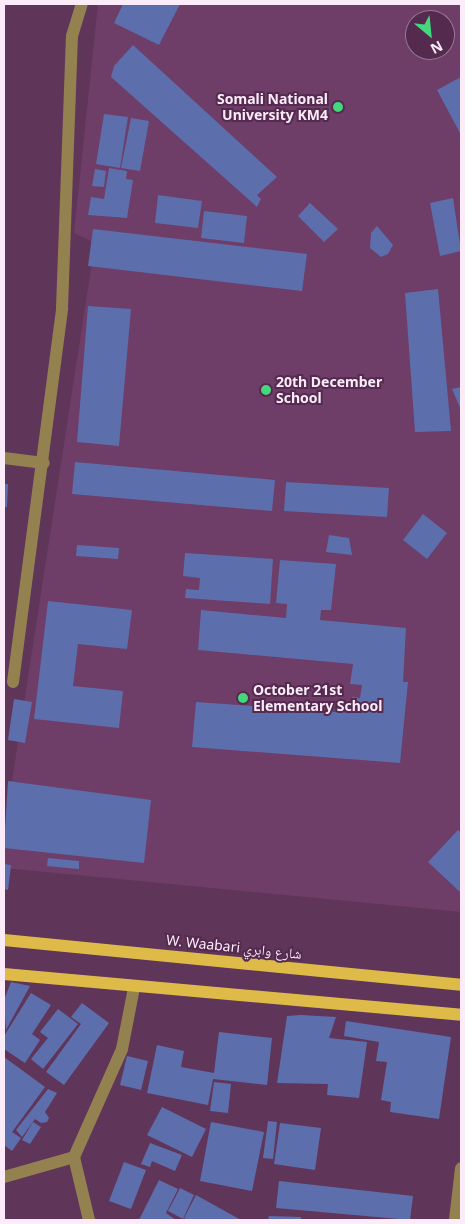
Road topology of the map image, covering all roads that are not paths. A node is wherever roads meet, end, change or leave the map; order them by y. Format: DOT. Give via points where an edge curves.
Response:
graph roads {
  1 [pos="82,4"];
  2 [pos="4,458"];
  3 [pos="44,463"];
  4 [pos="13,682"];
  5 [pos="4,940"];
  6 [pos="4,974"];
  7 [pos="461,985"];
  8 [pos="134,988"];
  9 [pos="461,1014"];
  10 [pos="74,1157"];
  11 [pos="461,1168"];
  12 [pos="4,1177"];
  13 [pos="89,1220"];
  14 [pos="455,1220"];
  1 -- 3 [label="street" via="72,36 62,308"];
  2 -- 3 [label="street"];
  3 -- 4 [label="street"];
  5 -- 7 [label="main road, W. Waabari شارع وابري"];
  6 -- 8 [label="main road"];
  8 -- 9 [label="main road"];
  8 -- 10 [label="street" via="122,1049"];
  10 -- 12 [label="street"];
  10 -- 13 [label="street"];
  11 -- 14 [label="street"];
}
